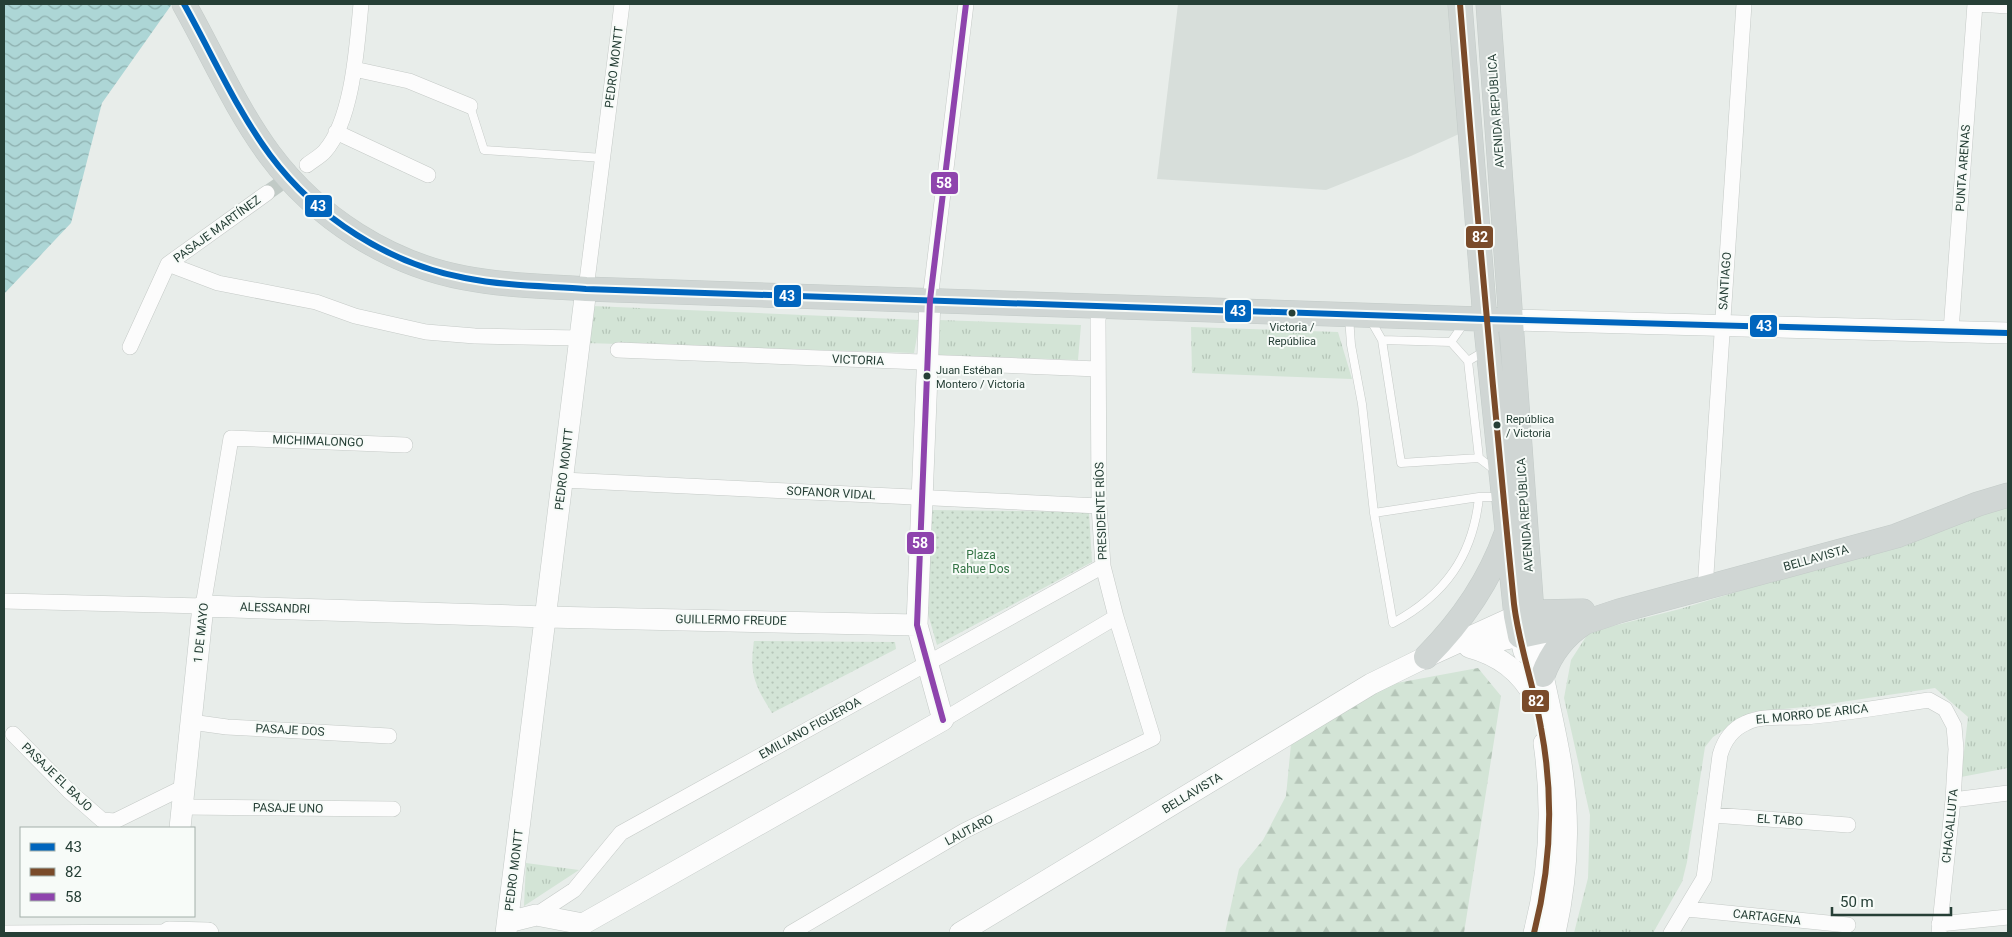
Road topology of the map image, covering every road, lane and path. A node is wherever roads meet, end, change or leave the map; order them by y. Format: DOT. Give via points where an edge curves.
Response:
graph roads {
  1 [pos="361,4"];
  2 [pos="622,4"];
  3 [pos="966,4"];
  4 [pos="1460,4"];
  5 [pos="1488,4"];
  6 [pos="1744,4"];
  7 [pos="1976,4"];
  8 [pos="2008,6"];
  9 [pos="188,13"];
  10 [pos="354,69"];
  11 [pos="470,106"];
  12 [pos="336,132"];
  13 [pos="603,158"];
  14 [pos="307,164"];
  15 [pos="428,175"];
  16 [pos="267,193"];
  17 [pos="168,264"];
  18 [pos="586,289"];
  19 [pos="930,300"];
  20 [pos="1100,306"];
  21 [pos="1358,315"];
  22 [pos="1477,319"];
  23 [pos="1510,320"];
  24 [pos="1722,325"];
  25 [pos="1951,331"];
  26 [pos="2008,333"];
  27 [pos="580,338"];
  28 [pos="1382,340"];
  29 [pos="1451,342"];
  30 [pos="130,347"];
  31 [pos="1488,348"];
  32 [pos="618,350"];
  33 [pos="1468,361"];
  34 [pos="928,363"];
  35 [pos="1098,369"];
  36 [pos="231,438"];
  37 [pos="405,445"];
  38 [pos="1479,458"];
  39 [pos="562,480"];
  40 [pos="1502,487"];
  41 [pos="2008,495"];
  42 [pos="1479,497"];
  43 [pos="922,498"];
  44 [pos="1099,506"];
  45 [pos="1374,513"];
  46 [pos="1507,530"];
  47 [pos="1103,566"];
  48 [pos="1705,589"];
  49 [pos="4,601"];
  50 [pos="203,606"];
  51 [pos="1620,611"];
  52 [pos="546,617"];
  53 [pos="1116,617"];
  54 [pos="1586,622"];
  55 [pos="1526,624"];
  56 [pos="917,625"];
  57 [pos="1469,647"];
  58 [pos="1426,657"];
  59 [pos="927,664"];
  60 [pos="1543,675"];
  61 [pos="1535,698"];
  62 [pos="943,720"];
  63 [pos="191,722"];
  64 [pos="14,734"];
  65 [pos="389,736"];
  66 [pos="1153,738"];
  67 [pos="1956,748"];
  68 [pos="2008,793"];
  69 [pos="183,797"];
  70 [pos="1953,800"];
  71 [pos="393,809"];
  72 [pos="1713,815"];
  73 [pos="1848,825"];
  74 [pos="180,827"];
  75 [pos="1686,909"];
  76 [pos="536,915"];
  77 [pos="2008,917"];
  78 [pos="1848,925"];
  79 [pos="170,927"];
  80 [pos="1814,927"];
  81 [pos="507,928"];
  82 [pos="1939,929"];
  83 [pos="4,933"];
  84 [pos="208,933"];
  85 [pos="791,933"];
  86 [pos="960,933"];
  87 [pos="1534,933"];
  88 [pos="1556,933"];
  89 [pos="1671,933"];
  1 -- 10 [label="street"];
  2 -- 13 [label="street, PEDRO MONTT"];
  3 -- 19 [label="street"];
  4 -- 22 [label="main road, AVENIDA REPÚBLICA"];
  5 -- 23 [label="main road, AVENIDA REPÚBLICA"];
  6 -- 24 [label="street, SANTIAGO"];
  7 -- 8 [label="street"];
  7 -- 25 [label="street, PUNTA ARENAS"];
  9 -- 18 [label="main road" via="271,156 307,197 348,229 392,254 440,272 489,282"];
  10 -- 11 [label="street" via="409,82"];
  10 -- 12 [label="street" via="348,102"];
  11 -- 13 [label="lane" via="484,150"];
  12 -- 14 [label="street" via="325,151"];
  12 -- 15 [label="street"];
  13 -- 18 [label="street, PEDRO MONTT"];
  16 -- 17 [label="street, PASAJE MARTÍNEZ"];
  17 -- 27 [label="street" via="218,283 316,302 355,316 426,332"];
  17 -- 30 [label="street"];
  18 -- 19 [label="main road"];
  18 -- 27 [label="street, PEDRO MONTT"];
  19 -- 20 [label="main road"];
  19 -- 34 [label="street"];
  20 -- 21 [label="main road"];
  20 -- 35 [label="street, PRESIDENTE RÍOS"];
  21 -- 22 [label="main road"];
  21 -- 28 [label="lane"];
  21 -- 45 [label="lane" via="1350,346 1362,404"];
  22 -- 23 [label="main road"];
  22 -- 29 [label="lane"];
  22 -- 31 [label="main road, AVENIDA REPÚBLICA"];
  23 -- 24 [label="street"];
  23 -- 55 [label="main road, AVENIDA REPÚBLICA"];
  24 -- 25 [label="street"];
  24 -- 48 [label="street, SANTIAGO"];
  25 -- 26 [label="street"];
  27 -- 39 [label="street, PEDRO MONTT"];
  28 -- 29 [label="lane"];
  28 -- 38 [label="lane" via="1401,463"];
  29 -- 33 [label="lane"];
  31 -- 33 [label="lane"];
  31 -- 40 [label="main road, AVENIDA REPÚBLICA"];
  32 -- 34 [label="street, VICTORIA"];
  33 -- 38 [label="lane"];
  34 -- 35 [label="street, VICTORIA"];
  34 -- 43 [label="street"];
  35 -- 44 [label="street, PRESIDENTE RÍOS"];
  36 -- 37 [label="street, MICHIMALONGO"];
  36 -- 50 [label="street, 1 DE MAYO"];
  38 -- 40 [label="lane"];
  39 -- 43 [label="street, SOFANOR VIDAL"];
  39 -- 52 [label="street, PEDRO MONTT"];
  40 -- 42 [label="lane"];
  40 -- 46 [label="main road, AVENIDA REPÚBLICA"];
  41 -- 48 [label="main road, BELLAVISTA" via="1896,536"];
  42 -- 45 [label="lane"];
  42 -- 45 [label="lane" via="1473,532 1449,579 1424,604 1393,623"];
  43 -- 44 [label="street, SOFANOR VIDAL"];
  43 -- 56 [label="street"];
  44 -- 47 [label="street, PRESIDENTE RÍOS"];
  46 -- 55 [label="main road, AVENIDA REPÚBLICA"];
  46 -- 58 [label="main road" via="1494,565 1473,602"];
  47 -- 53 [label="street, PRESIDENTE RÍOS"];
  47 -- 59 [label="street, EMILIANO FIGUEROA"];
  48 -- 51 [label="main road, BELLAVISTA"];
  49 -- 50 [label="street, ALESSANDRI"];
  50 -- 52 [label="street, ALESSANDRI"];
  50 -- 63 [label="street, 1 DE MAYO"];
  51 -- 54 [label="main road, BELLAVISTA"];
  51 -- 55 [label="main road, BELLAVISTA"];
  52 -- 56 [label="street, GUILLERMO FREUDE"];
  52 -- 81 [label="street, PEDRO MONTT"];
  53 -- 62 [label="street, EMILIANO FIGUEROA"];
  53 -- 66 [label="street, PRESIDENTE RÍOS"];
  54 -- 55 [label="main road, BELLAVISTA"];
  54 -- 60 [label="main road" via="1557,647"];
  55 -- 57 [label="street, BELLAVISTA"];
  55 -- 58 [label="street, BELLAVISTA"];
  55 -- 60 [label="street, AVENIDA REPÚBLICA"];
  55 -- 61 [label="street, AVENIDA REPÚBLICA"];
  56 -- 59 [label="street"];
  57 -- 58 [label="street, BELLAVISTA"];
  57 -- 61 [label="street" via="1510,666 1521,676"];
  58 -- 86 [label="street, BELLAVISTA" via="1371,684"];
  59 -- 62 [label="street"];
  59 -- 76 [label="street, EMILIANO FIGUEROA" via="621,833 574,890"];
  60 -- 88 [label="street, AVENIDA REPÚBLICA" via="1558,744 1565,799 1565,869"];
  61 -- 87 [label="street, AVENIDA REPÚBLICA" via="1546,759 1549,820 1544,882"];
  62 -- 76 [label="street, EMILIANO FIGUEROA" via="583,924"];
  63 -- 65 [label="street, PASAJE DOS" via="226,727"];
  63 -- 69 [label="street, 1 DE MAYO"];
  64 -- 69 [label="street, PASAJE EL BAJO" via="102,820 115,821"];
  66 -- 85 [label="street, LAUTARO" via="964,831"];
  67 -- 70 [label="street, CHACALLUTA"];
  67 -- 72 [label="street, EL MORRO DE ARICA" via="1954,726 1945,709 1929,700 1804,717 1755,719 1731,733 1722,748"];
  68 -- 70 [label="street"];
  69 -- 71 [label="street, PASAJE UNO"];
  69 -- 74 [label="street, 1 DE MAYO"];
  70 -- 82 [label="street, CHACALLUTA"];
  72 -- 73 [label="street, EL TABO"];
  72 -- 75 [label="street, EL MORRO DE ARICA" via="1704,878"];
  75 -- 80 [label="street, CARTAGENA"];
  75 -- 89 [label="street, EL MORRO DE ARICA"];
  76 -- 81 [label="street, EMILIANO FIGUEROA"];
  77 -- 82 [label="street"];
  78 -- 80 [label="street, CARTAGENA"];
  79 -- 83 [label="street"];
  79 -- 84 [label="street"];
}
